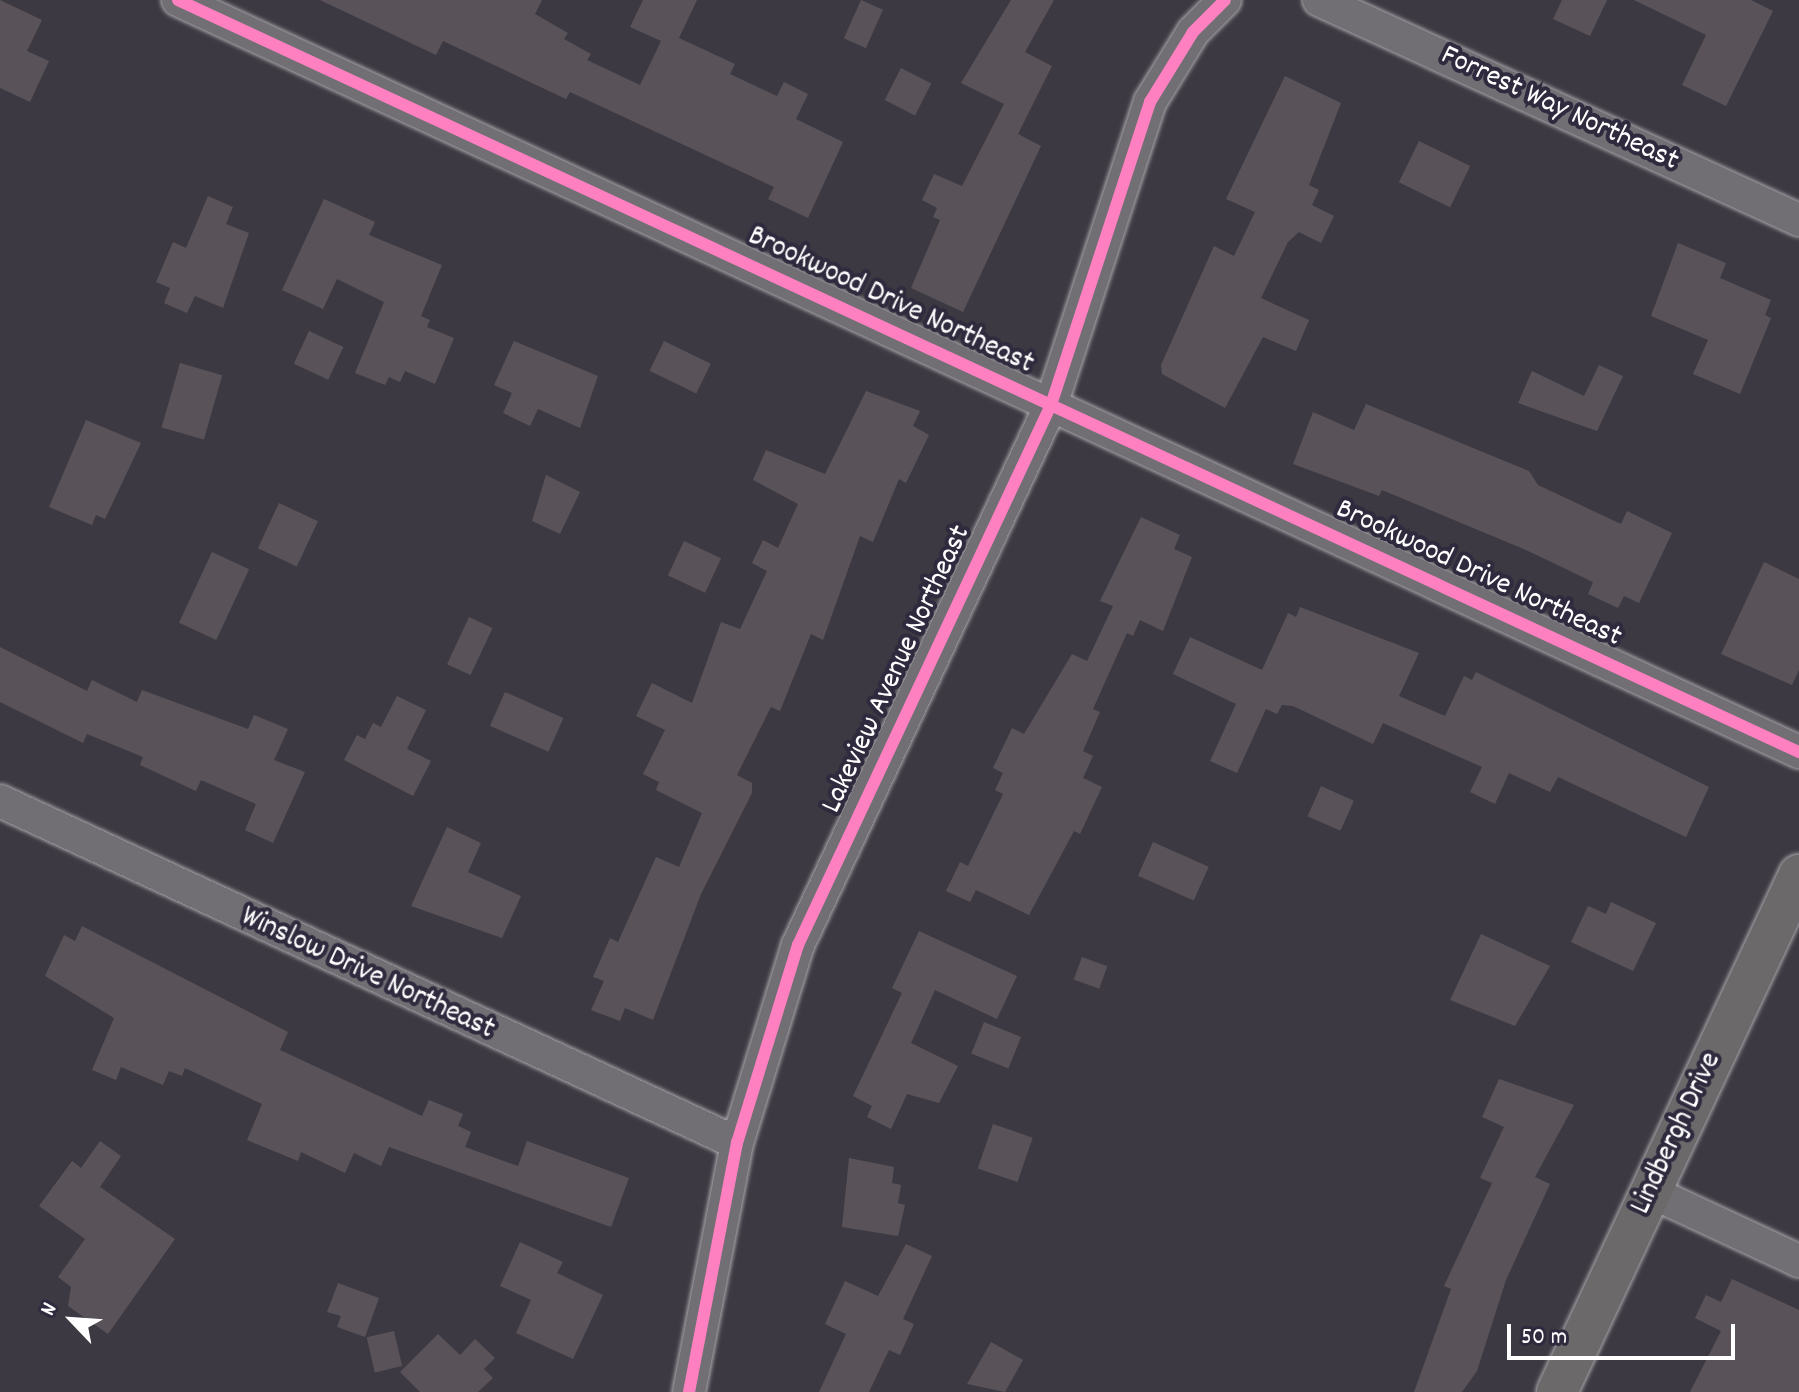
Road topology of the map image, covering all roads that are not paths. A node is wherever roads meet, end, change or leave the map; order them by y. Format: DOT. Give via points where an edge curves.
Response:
graph roads {
  1 [pos="178,0"];
  2 [pos="1225,0"];
  3 [pos="1319,0"];
  4 [pos="1799,220"];
  5 [pos="1051,405"];
  6 [pos="1799,752"];
  7 [pos="0,801"];
  8 [pos="1799,875"];
  9 [pos="737,1143"];
  10 [pos="1651,1192"];
  11 [pos="1799,1261"];
  12 [pos="689,1392"];
  13 [pos="1557,1392"];
  1 -- 5 [label="street, Brookwood Drive Northeast"];
  2 -- 5 [label="street, Lakeview Avenue Northeast" via="1193,32 1150,102"];
  3 -- 4 [label="street, Forrest Way Northeast"];
  5 -- 6 [label="street, Brookwood Drive Northeast"];
  5 -- 9 [label="street, Lakeview Avenue Northeast" via="798,945"];
  7 -- 9 [label="street, Winslow Drive Northeast"];
  8 -- 10 [label="main road, Lindbergh Drive"];
  9 -- 12 [label="street, Lakeview Avenue Northeast"];
  10 -- 11 [label="street"];
  10 -- 13 [label="main road, Lindbergh Drive"];
}
